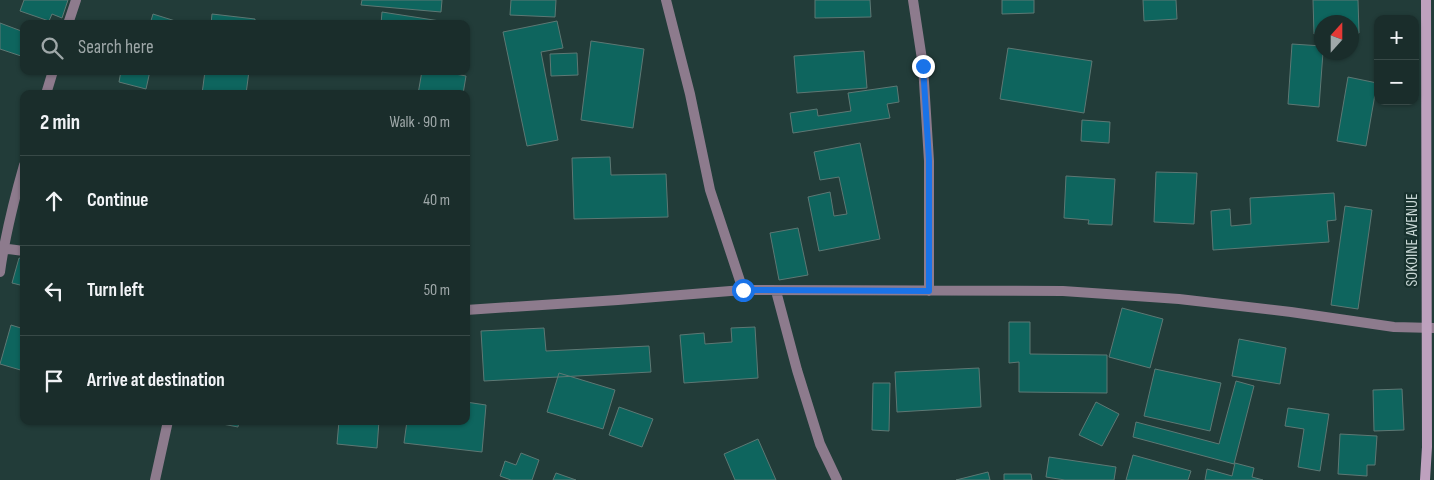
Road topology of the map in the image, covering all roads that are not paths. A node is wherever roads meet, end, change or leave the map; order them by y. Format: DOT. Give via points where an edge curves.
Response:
graph roads {
  1 [pos="76,0"];
  2 [pos="666,0"];
  3 [pos="913,0"];
  4 [pos="1426,0"];
  5 [pos="69,20"];
  6 [pos="52,75"];
  7 [pos="47,90"];
  8 [pos="20,179"];
  9 [pos="1,249"];
  10 [pos="20,251"];
  11 [pos="0,272"];
  12 [pos="743,290"];
  13 [pos="776,291"];
  14 [pos="929,291"];
  15 [pos="470,310"];
  16 [pos="1430,328"];
  17 [pos="167,425"];
  18 [pos="1430,450"];
  19 [pos="155,480"];
  20 [pos="837,480"];
  21 [pos="1425,480"];
  1 -- 5 [label="street"];
  2 -- 12 [label="street" via="710,190"];
  3 -- 14 [label="street" via="923,66 929,160"];
  4 -- 16 [label="street, SOKOINE AVENUE"];
  6 -- 7 [label="street"];
  8 -- 9 [label="street"];
  9 -- 10 [label="street"];
  9 -- 11 [label="street"];
  12 -- 13 [label="street"];
  12 -- 15 [label="street"];
  13 -- 14 [label="street"];
  13 -- 20 [label="street" via="817,435"];
  14 -- 16 [label="street" via="1063,291 1179,299 1394,327"];
  16 -- 18 [label="street, SOKOINE AVENUE"];
  17 -- 19 [label="street"];
  18 -- 21 [label="street, SOKOINE AVENUE"];
}
